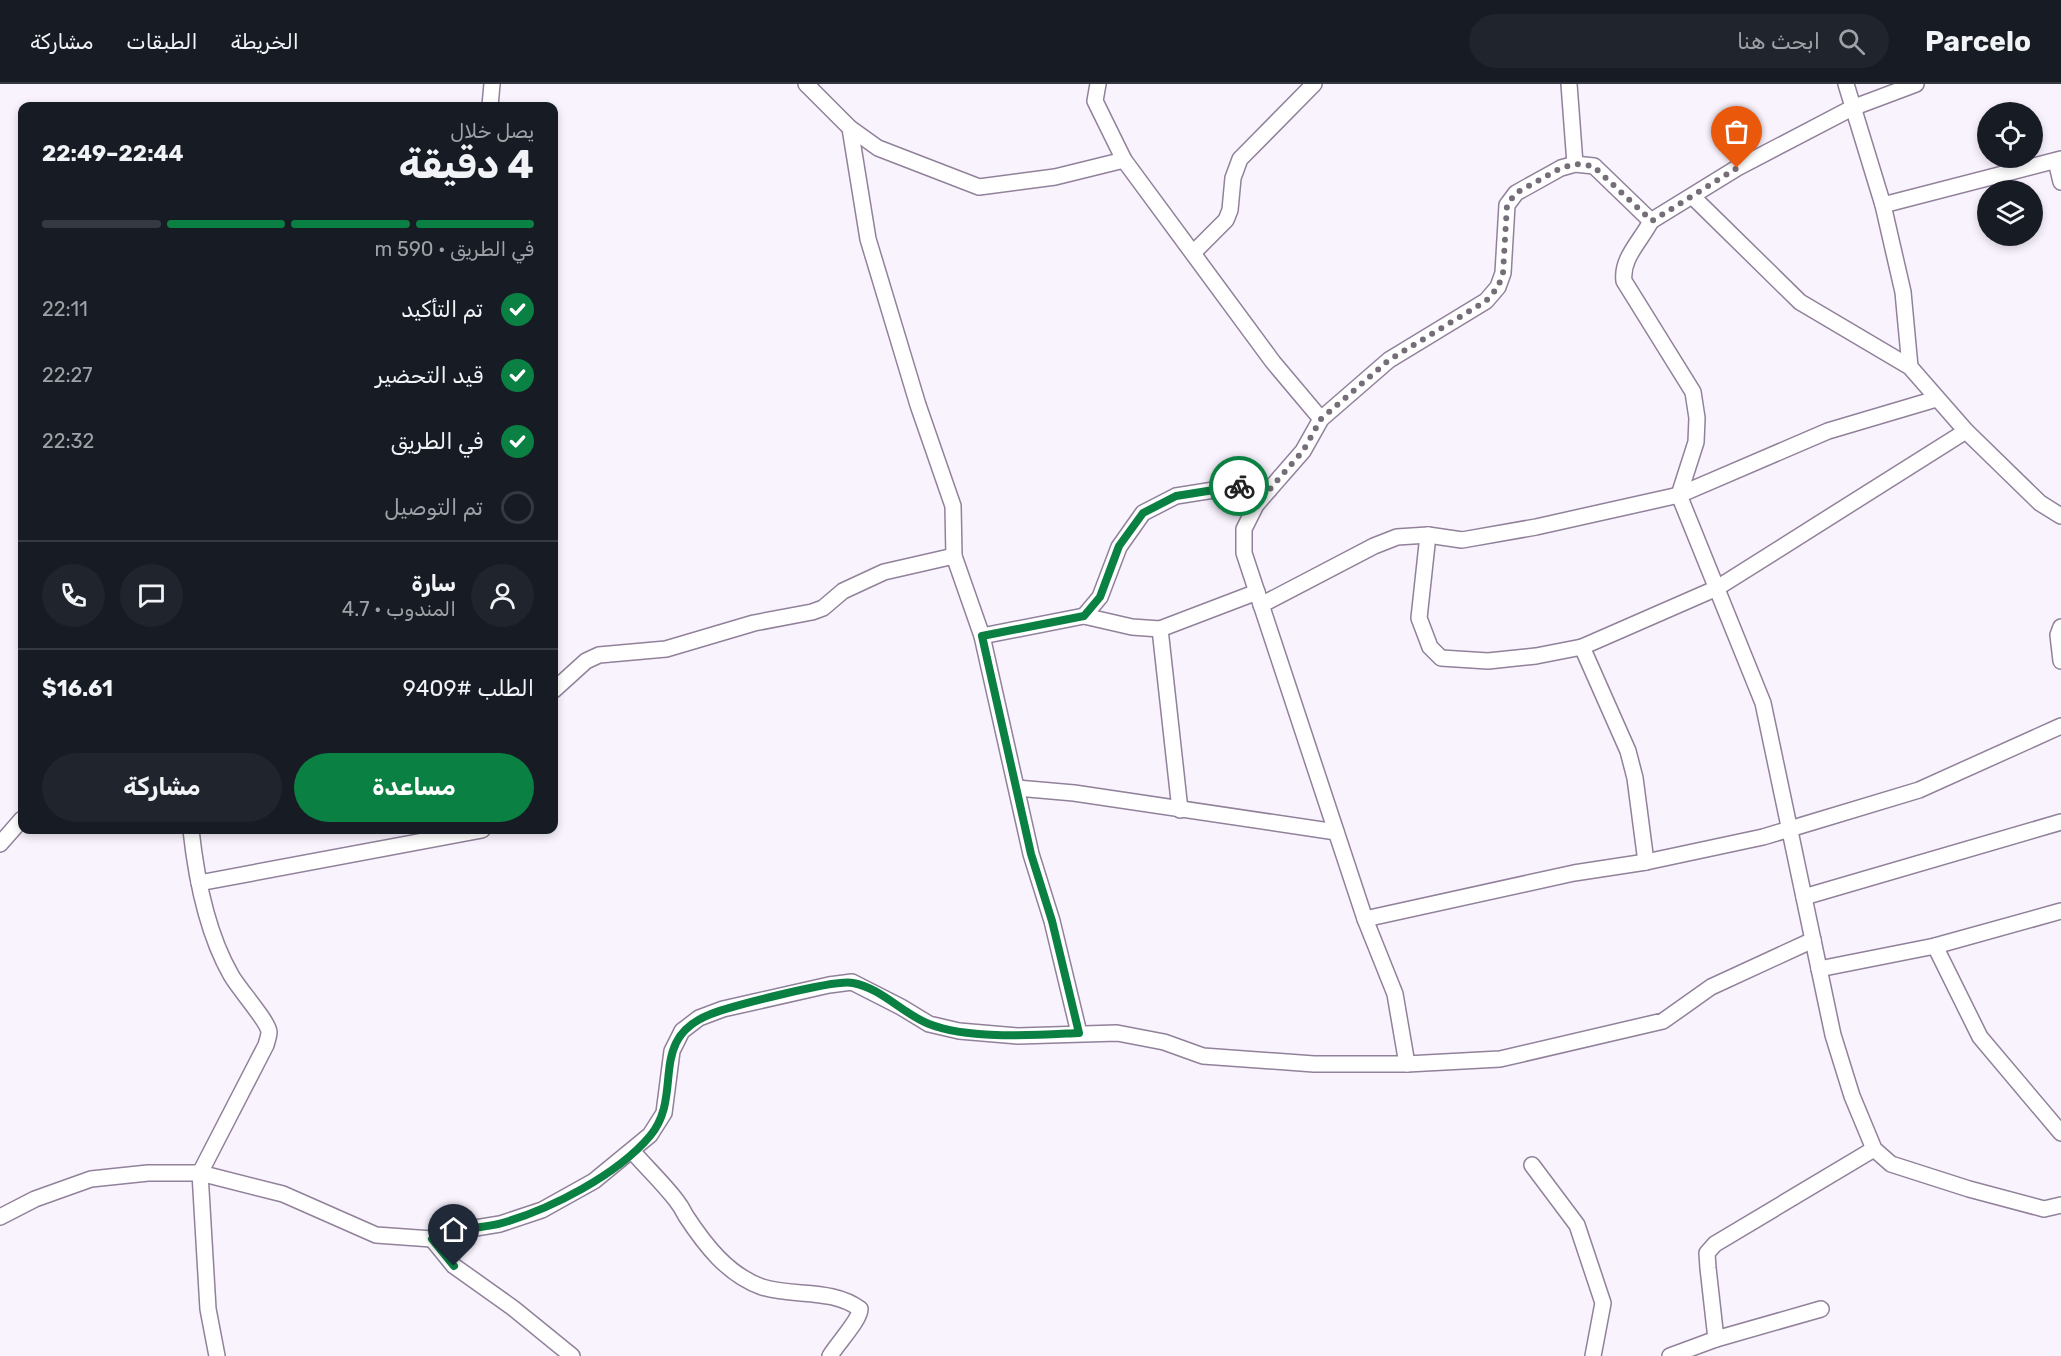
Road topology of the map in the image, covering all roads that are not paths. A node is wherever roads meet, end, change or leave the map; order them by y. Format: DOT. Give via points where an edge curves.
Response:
graph roads {
  1 [pos="492,84"];
  2 [pos="806,84"];
  3 [pos="1098,84"];
  4 [pos="1314,84"];
  5 [pos="1569,84"];
  6 [pos="1846,84"];
  7 [pos="1916,84"];
  8 [pos="490,102"];
  9 [pos="1852,108"];
  10 [pos="850,128"];
  11 [pos="1124,160"];
  12 [pos="2058,160"];
  13 [pos="1575,164"];
  14 [pos="2061,182"];
  15 [pos="1693,197"];
  16 [pos="1883,205"];
  17 [pos="1652,221"];
  18 [pos="1194,252"];
  19 [pos="1910,367"];
  20 [pos="1936,399"];
  21 [pos="1321,419"];
  22 [pos="1966,431"];
  23 [pos="1269,490"];
  24 [pos="1679,495"];
  25 [pos="2061,516"];
  26 [pos="1428,535"];
  27 [pos="954,556"];
  28 [pos="1717,588"];
  29 [pos="1259,598"];
  30 [pos="1084,616"];
  31 [pos="2061,627"];
  32 [pos="1161,629"];
  33 [pos="982,636"];
  34 [pos="1582,647"];
  35 [pos="2061,661"];
  36 [pos="558,686"];
  37 [pos="2061,726"];
  38 [pos="1017,788"];
  39 [pos="1180,810"];
  40 [pos="2061,822"];
  41 [pos="18,824"];
  42 [pos="1791,827"];
  43 [pos="1336,832"];
  44 [pos="192,834"];
  45 [pos="461,834"];
  46 [pos="0,844"];
  47 [pos="1646,862"];
  48 [pos="199,883"];
  49 [pos="1804,897"];
  50 [pos="2061,911"];
  51 [pos="1365,919"];
  52 [pos="1813,940"];
  53 [pos="1935,946"];
  54 [pos="1819,969"];
  55 [pos="1079,1033"];
  56 [pos="1407,1064"];
  57 [pos="2061,1133"];
  58 [pos="1874,1149"];
  59 [pos="633,1152"];
  60 [pos="1532,1165"];
  61 [pos="200,1173"];
  62 [pos="2061,1206"];
  63 [pos="0,1217"];
  64 [pos="432,1239"];
  65 [pos="1821,1309"];
  66 [pos="1716,1339"];
  67 [pos="217,1356"];
  68 [pos="572,1356"];
  69 [pos="830,1356"];
  70 [pos="1593,1356"];
  71 [pos="1670,1356"];
  1 -- 8 [label="street"];
  2 -- 10 [label="street"];
  3 -- 11 [label="street" via="1095,100"];
  4 -- 18 [label="street" via="1240,159 1226,220"];
  5 -- 13 [label="street"];
  6 -- 9 [label="street"];
  7 -- 9 [label="street"];
  9 -- 15 [label="street" via="1737,168"];
  9 -- 16 [label="street"];
  10 -- 11 [label="street" via="878,148 979,187 1055,177"];
  10 -- 27 [label="street" via="868,239 953,506"];
  11 -- 18 [label="street"];
  12 -- 14 [label="street"];
  12 -- 16 [label="street"];
  13 -- 17 [label="street" via="1593,166"];
  13 -- 21 [label="street" via="1516,193 1507,205 1503,273 1486,301 1389,360"];
  15 -- 17 [label="street"];
  15 -- 19 [label="street" via="1800,302"];
  16 -- 19 [label="street" via="1904,292"];
  17 -- 24 [label="street" via="1625,260 1624,281 1693,392 1696,442"];
  18 -- 21 [label="street" via="1273,362"];
  19 -- 20 [label="street"];
  20 -- 22 [label="street"];
  20 -- 24 [label="street" via="1828,431"];
  21 -- 23 [label="street" via="1303,451"];
  22 -- 25 [label="street" via="2040,503"];
  22 -- 28 [label="street"];
  23 -- 29 [label="street" via="1256,505 1245,529 1244,553"];
  23 -- 30 [label="street" via="1239,486 1176,496 1143,513 1119,546 1100,597"];
  24 -- 26 [label="street" via="1462,540"];
  24 -- 28 [label="street"];
  26 -- 29 [label="street" via="1397,537"];
  26 -- 34 [label="street" via="1419,618 1430,647 1441,658 1488,661"];
  27 -- 33 [label="street"];
  27 -- 36 [label="street" via="884,572 843,591 812,612 754,623 666,649 599,655 586,661"];
  28 -- 34 [label="street"];
  28 -- 42 [label="street" via="1763,704"];
  29 -- 32 [label="street"];
  29 -- 43 [label="street"];
  30 -- 32 [label="street"];
  30 -- 33 [label="street"];
  31 -- 35 [label="street"];
  32 -- 39 [label="street"];
  33 -- 38 [label="street"];
  34 -- 47 [label="street" via="1628,751"];
  37 -- 42 [label="street" via="1919,790"];
  38 -- 39 [label="street"];
  38 -- 55 [label="street"];
  39 -- 43 [label="street"];
  40 -- 49 [label="street"];
  41 -- 46 [label="street"];
  42 -- 47 [label="street"];
  42 -- 49 [label="street"];
  43 -- 51 [label="street"];
  44 -- 48 [label="street"];
  45 -- 48 [label="street"];
  47 -- 51 [label="street" via="1574,873"];
  48 -- 61 [label="street" via="230,973 266,1022 269,1032 266,1045"];
  49 -- 52 [label="street"];
  50 -- 53 [label="street"];
  51 -- 56 [label="street" via="1395,994"];
  52 -- 54 [label="street"];
  52 -- 56 [label="street" via="1711,987 1663,1021 1500,1059"];
  53 -- 54 [label="street"];
  53 -- 57 [label="street" via="1980,1037"];
  54 -- 58 [label="street" via="1833,1035"];
  55 -- 56 [label="street" via="1117,1033 1155,1040 1203,1056 1314,1064"];
  55 -- 59 [label="street" via="1018,1036 959,1031 929,1024 852,982 723,1009 699,1018 681,1031 672,1051 664,1113"];
  58 -- 62 [label="street" via="1891,1164 1969,1189 2044,1209"];
  58 -- 66 [label="street" via="1714,1244 1707,1253"];
  59 -- 64 [label="street" via="594,1181 542,1210"];
  59 -- 69 [label="street" via="678,1202 729,1269 761,1286 836,1297 860,1309 858,1319"];
  60 -- 70 [label="street" via="1577,1225 1599,1292 1602,1303"];
  61 -- 63 [label="street" via="92,1179 35,1199"];
  61 -- 64 [label="street" via="283,1194 376,1235"];
  61 -- 67 [label="street" via="208,1309"];
  64 -- 68 [label="street" via="454,1266"];
  65 -- 66 [label="street"];
  66 -- 71 [label="street"];
}
